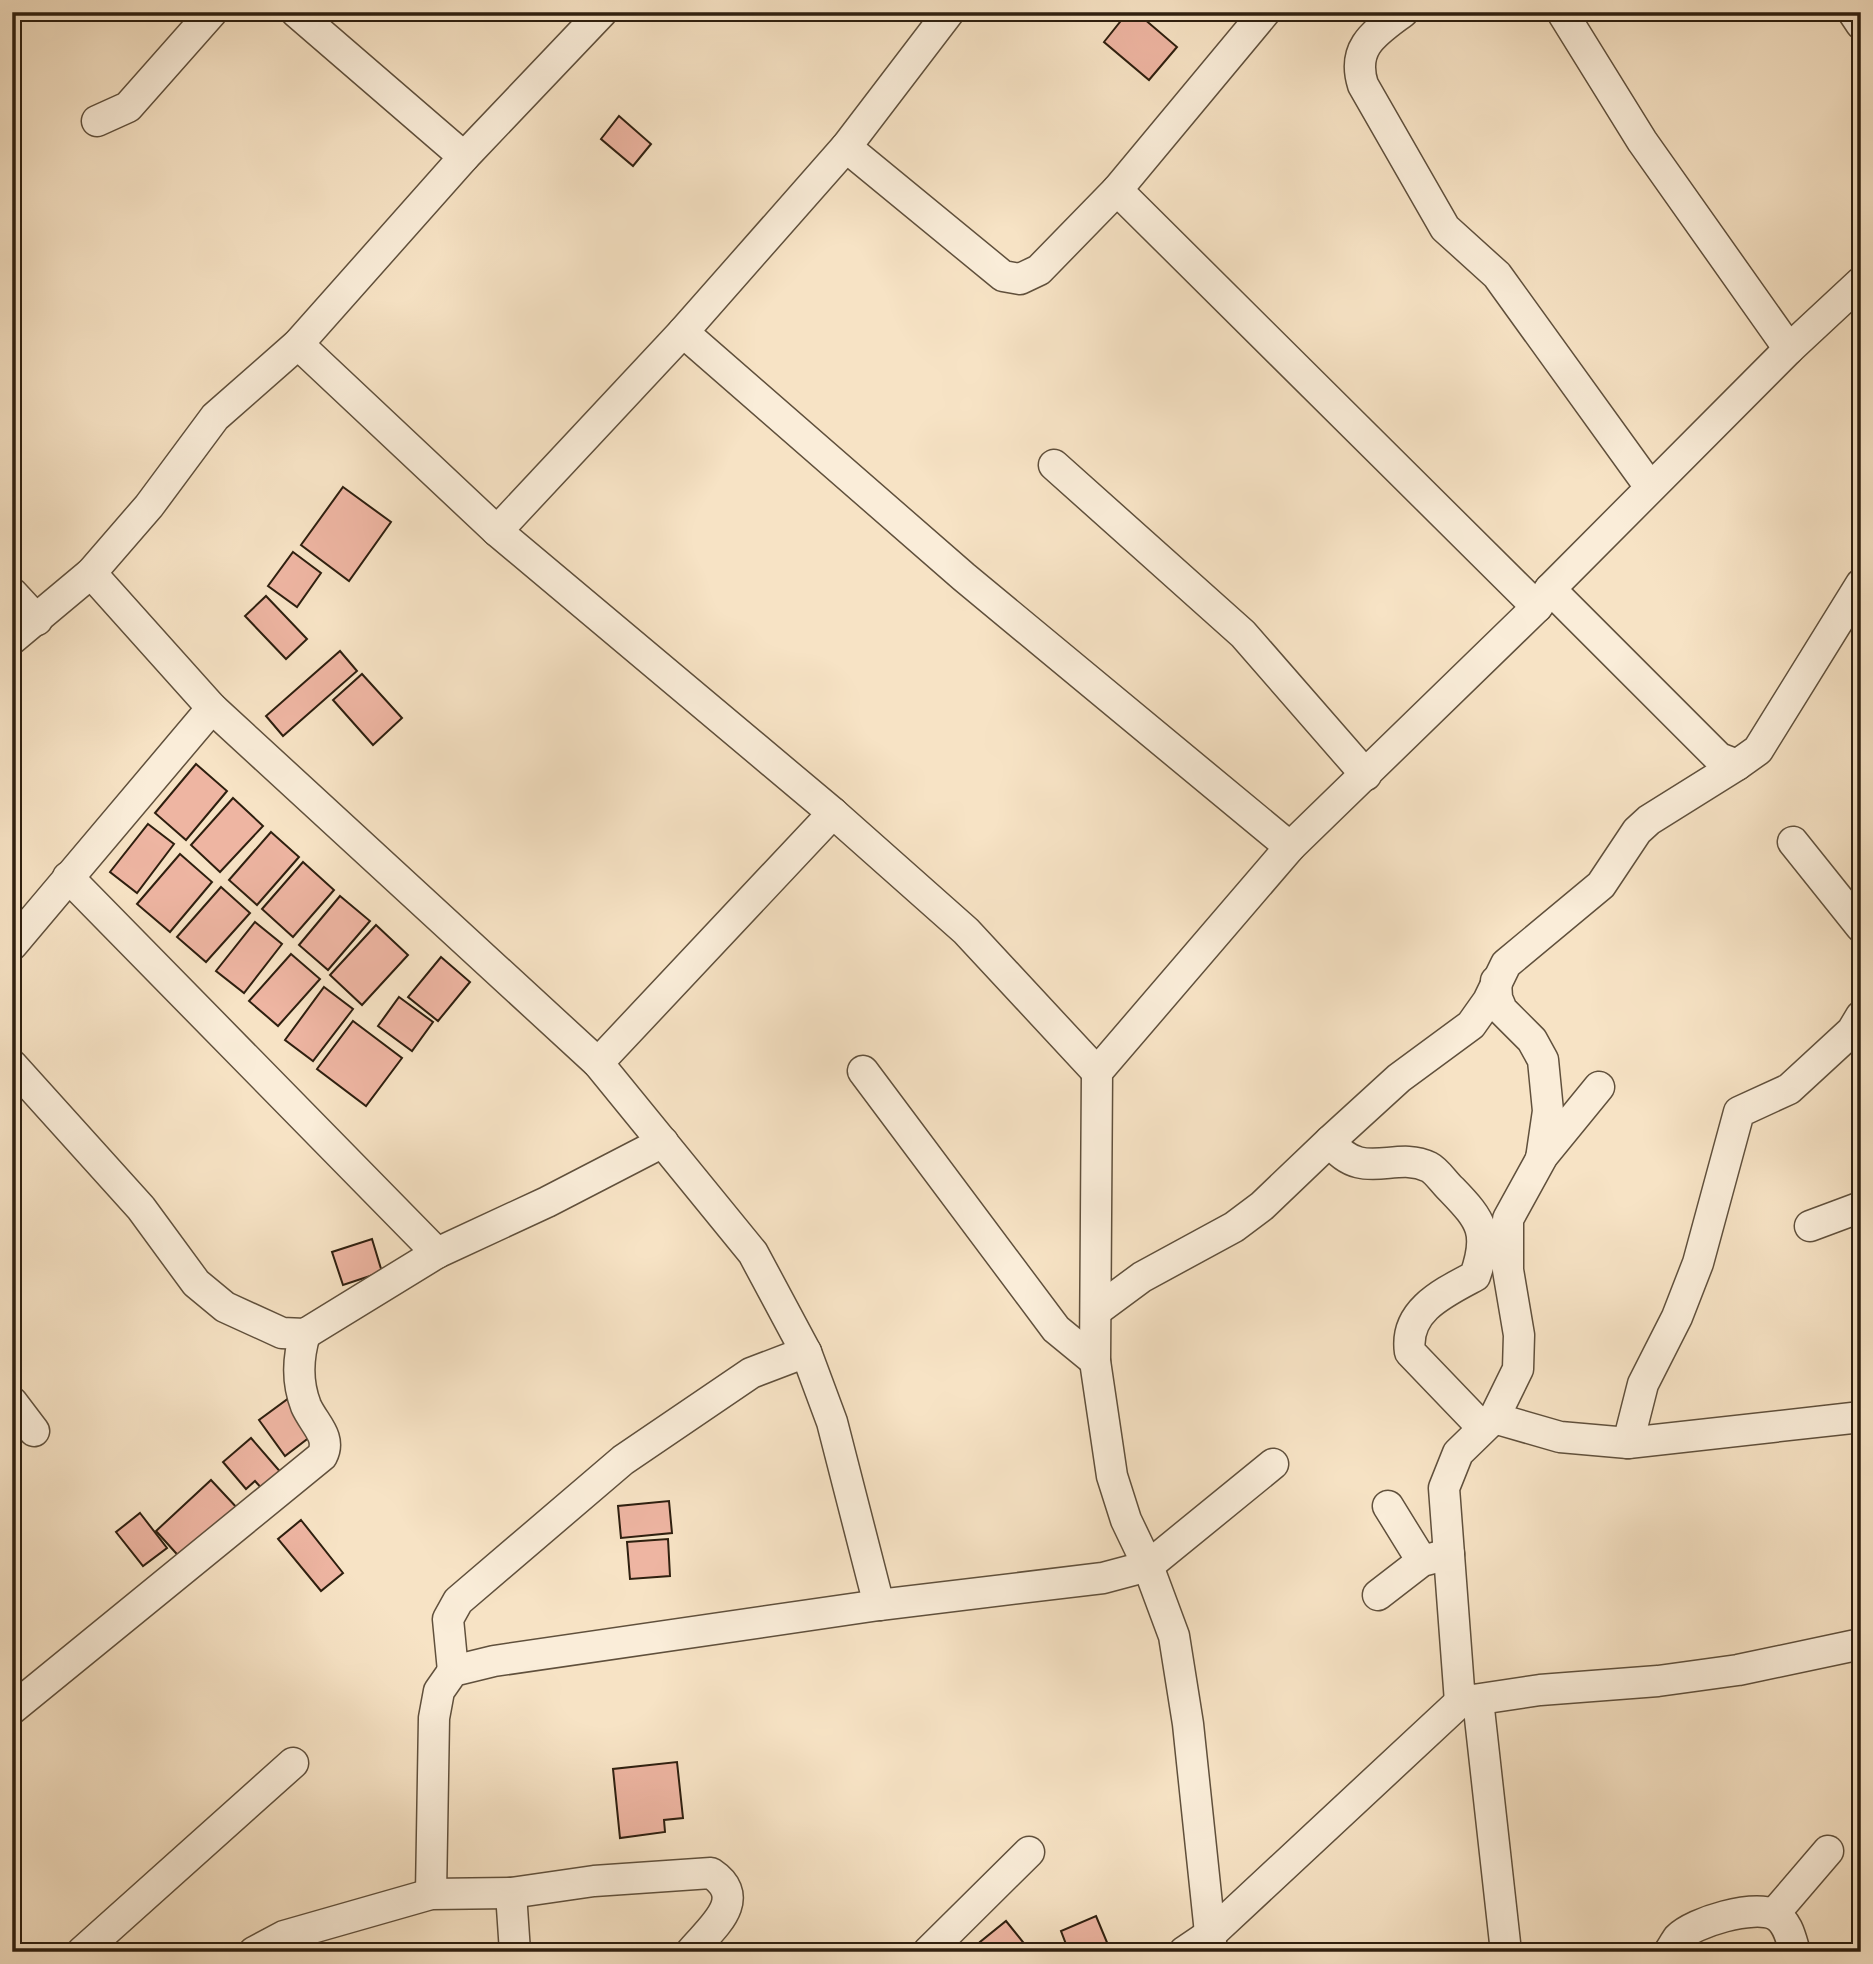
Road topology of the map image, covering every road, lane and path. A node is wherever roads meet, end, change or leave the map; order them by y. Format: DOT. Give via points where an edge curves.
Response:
graph roads {
  1 [pos="212,12"];
  2 [pos="296,12"];
  3 [pos="602,12"];
  4 [pos="949,12"];
  5 [pos="1265,12"];
  6 [pos="1403,12"];
  7 [pos="1562,12"];
  8 [pos="1853,12"];
  9 [pos="1861,24"];
  10 [pos="97,121"];
  11 [pos="846,147"];
  12 [pos="464,157"];
  13 [pos="1117,190"];
  14 [pos="1861,282"];
  15 [pos="683,332"];
  16 [pos="298,344"];
  17 [pos="1789,349"];
  18 [pos="1054,465"];
  19 [pos="1650,487"];
  20 [pos="497,531"];
  21 [pos="91,573"];
  22 [pos="1861,584"];
  23 [pos="12,593"];
  24 [pos="1543,598"];
  25 [pos="37,620"];
  26 [pos="12,639"];
  27 [pos="212,708"];
  28 [pos="1737,765"];
  29 [pos="1366,775"];
  30 [pos="833,813"];
  31 [pos="1793,842"];
  32 [pos="1290,847"];
  33 [pos="68,877"];
  34 [pos="1861,927"];
  35 [pos="12,945"];
  36 [pos="1496,981"];
  37 [pos="1861,1016"];
  38 [pos="598,1063"];
  39 [pos="12,1065"];
  40 [pos="863,1071"];
  41 [pos="1097,1072"];
  42 [pos="1599,1087"];
  43 [pos="1330,1141"];
  44 [pos="663,1142"];
  45 [pos="1541,1159"];
  46 [pos="1861,1207"];
  47 [pos="1810,1226"];
  48 [pos="437,1253"];
  49 [pos="1096,1311"];
  50 [pos="305,1334"];
  51 [pos="806,1352"];
  52 [pos="1095,1361"];
  53 [pos="12,1402"];
  54 [pos="1861,1417"];
  55 [pos="1488,1423"];
  56 [pos="34,1431"];
  57 [pos="1628,1443"];
  58 [pos="1273,1464"];
  59 [pos="1388,1506"];
  60 [pos="1435,1557"];
  61 [pos="1148,1566"];
  62 [pos="1378,1595"];
  63 [pos="879,1605"];
  64 [pos="1861,1644"];
  65 [pos="453,1671"];
  66 [pos="1469,1701"];
  67 [pos="12,1709"];
  68 [pos="293,1763"];
  69 [pos="1828,1851"];
  70 [pos="1029,1852"];
  71 [pos="511,1893"];
  72 [pos="431,1894"];
  73 [pos="1774,1914"];
  74 [pos="1212,1942"];
  75 [pos="82,1952"];
  76 [pos="254,1952"];
  77 [pos="515,1952"];
  78 [pos="691,1952"];
  79 [pos="928,1952"];
  80 [pos="1184,1952"];
  81 [pos="1506,1952"];
  82 [pos="1669,1952"];
  83 [pos="1795,1952"];
  1 -- 10 [label="street" via="128,107"];
  2 -- 12 [label="street"];
  3 -- 12 [label="street"];
  4 -- 11 [label="street"];
  5 -- 13 [label="street"];
  6 -- 19 [label="street" via="1363,47 1358,70 1363,85 1445,228 1497,275"];
  7 -- 17 [label="street" via="1642,141"];
  8 -- 9 [label="street"];
  11 -- 13 [label="street" via="1003,276 1020,279 1039,270"];
  11 -- 15 [label="street"];
  12 -- 16 [label="street"];
  13 -- 24 [label="street"];
  14 -- 17 [label="street"];
  15 -- 20 [label="street"];
  15 -- 32 [label="street" via="964,577"];
  16 -- 20 [label="street"];
  16 -- 21 [label="street" via="215,417 149,506"];
  17 -- 19 [label="street"];
  18 -- 29 [label="street" via="1243,634"];
  19 -- 24 [label="street"];
  20 -- 30 [label="street"];
  21 -- 25 [label="street"];
  21 -- 27 [label="street"];
  22 -- 28 [label="street" via="1758,750"];
  23 -- 25 [label="street"];
  24 -- 28 [label="street" via="1719,758"];
  24 -- 29 [label="street"];
  25 -- 26 [label="street"];
  27 -- 33 [label="street"];
  27 -- 38 [label="street"];
  28 -- 36 [label="street" via="1649,820 1601,885 1506,964"];
  29 -- 32 [label="street"];
  30 -- 38 [label="street"];
  30 -- 41 [label="street" via="966,931"];
  31 -- 34 [label="street"];
  32 -- 41 [label="street"];
  33 -- 35 [label="street"];
  33 -- 48 [label="street"];
  36 -- 43 [label="street" via="1471,1025 1399,1078"];
  36 -- 45 [label="street" via="1502,1010 1532,1040 1544,1060 1548,1111"];
  37 -- 57 [label="street" via="1852,1031 1789,1089 1739,1112 1698,1263 1643,1384"];
  38 -- 44 [label="street"];
  39 -- 50 [label="street" via="141,1208 196,1283 225,1307 282,1333"];
  40 -- 52 [label="street" via="1056,1329"];
  41 -- 49 [label="street"];
  42 -- 45 [label="street"];
  43 -- 49 [label="street" via="1234,1227 1142,1277"];
  43 -- 55 [label="street" via="1341,1156 1375,1166 1407,1163 1429,1167 1477,1216 1485,1250 1475,1276 1414,1318 1407,1335 1409,1352"];
  44 -- 48 [label="street"];
  44 -- 51 [label="street" via="752,1253"];
  45 -- 55 [label="street" via="1508,1219 1518,1369"];
  46 -- 47 [label="street"];
  48 -- 50 [label="street"];
  49 -- 52 [label="street"];
  50 -- 67 [label="street" via="299,1371 306,1405 325,1439 322,1457"];
  51 -- 63 [label="street" via="832,1422"];
  51 -- 65 [label="street" via="751,1373 623,1460 458,1601 448,1619"];
  52 -- 61 [label="street" via="1112,1476"];
  53 -- 56 [label="street"];
  54 -- 57 [label="street"];
  55 -- 57 [label="street" via="1560,1437"];
  55 -- 60 [label="street" via="1458,1453 1444,1488"];
  58 -- 61 [label="street"];
  59 -- 60 [label="street"];
  60 -- 62 [label="street"];
  60 -- 66 [label="street"];
  61 -- 63 [label="street" via="1103,1578"];
  61 -- 74 [label="street" via="1174,1636"];
  63 -- 65 [label="street" via="494,1661"];
  64 -- 66 [label="street" via="1738,1670"];
  65 -- 72 [label="street" via="439,1691 434,1718"];
  66 -- 74 [label="street"];
  66 -- 81 [label="street"];
  68 -- 75 [label="street"];
  69 -- 73 [label="street"];
  70 -- 79 [label="street"];
  71 -- 72 [label="street"];
  71 -- 77 [label="street"];
  71 -- 78 [label="street" via="594,1881 711,1873 722,1880 728,1893 727,1909"];
  72 -- 76 [label="street" via="284,1936"];
  73 -- 82 [label="street" via="1750,1910 1711,1921 1679,1937"];
  73 -- 83 [label="street" via="1784,1923"];
  74 -- 80 [label="street"];
}
